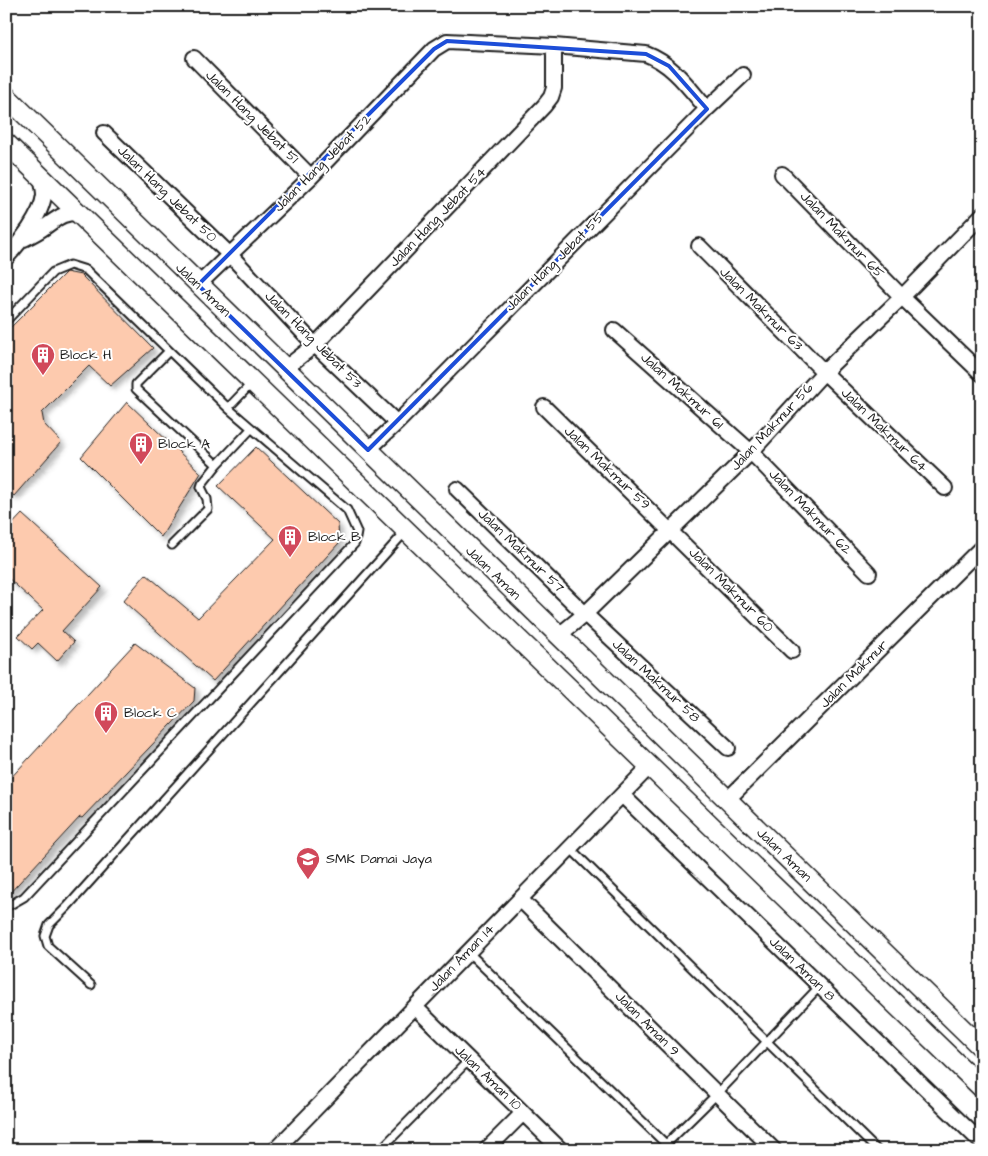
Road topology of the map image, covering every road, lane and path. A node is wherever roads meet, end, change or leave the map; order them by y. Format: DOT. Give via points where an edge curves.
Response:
graph roads {
  1 [pos="554,46"];
  2 [pos="194,58"];
  3 [pos="743,74"];
  4 [pos="6,96"];
  5 [pos="707,108"];
  6 [pos="104,133"];
  7 [pos="6,142"];
  8 [pos="782,174"];
  9 [pos="41,176"];
  10 [pos="311,176"];
  11 [pos="74,209"];
  12 [pos="980,221"];
  13 [pos="24,239"];
  14 [pos="699,246"];
  15 [pos="230,255"];
  16 [pos="6,258"];
  17 [pos="198,285"];
  18 [pos="902,297"];
  19 [pos="6,321"];
  20 [pos="614,330"];
  21 [pos="315,345"];
  22 [pos="169,351"];
  23 [pos="284,368"];
  24 [pos="824,372"];
  25 [pos="982,374"];
  26 [pos="253,382"];
  27 [pos="544,407"];
  28 [pos="228,408"];
  29 [pos="397,423"];
  30 [pos="251,428"];
  31 [pos="368,450"];
  32 [pos="751,452"];
  33 [pos="217,465"];
  34 [pos="945,488"];
  35 [pos="457,489"];
  36 [pos="407,530"];
  37 [pos="669,530"];
  38 [pos="172,545"];
  39 [pos="980,552"];
  40 [pos="869,573"];
  41 [pos="584,614"];
  42 [pos="558,636"];
  43 [pos="792,651"];
  44 [pos="728,748"];
  45 [pos="650,766"];
  46 [pos="622,795"];
  47 [pos="727,800"];
  48 [pos="570,848"];
  49 [pos="520,899"];
  50 [pos="6,904"];
  51 [pos="468,952"];
  52 [pos="91,985"];
  53 [pos="820,986"];
  54 [pos="414,1007"];
  55 [pos="768,1041"];
  56 [pos="982,1048"];
  57 [pos="469,1060"];
  58 [pos="982,1088"];
  59 [pos="717,1094"];
  60 [pos="523,1113"];
  61 [pos="982,1143"];
  62 [pos="666,1148"];
  63 [pos="275,1150"];
  64 [pos="380,1150"];
  65 [pos="486,1150"];
  66 [pos="561,1150"];
  67 [pos="774,1150"];
  68 [pos="877,1150"];
  1 -- 5 [label="street" via="646,54 657,58 669,66"];
  1 -- 10 [label="street, Jalan Hang Jebat 52" via="447,41 434,49"];
  1 -- 21 [label="street, Jalan Hang Jebat 54" via="554,88 547,102"];
  2 -- 10 [label="street, Jalan Hang Jebat 51"];
  3 -- 5 [label="street, Jalan Hang Jebat 55"];
  4 -- 17 [label="main road, Jalan Aman"];
  5 -- 29 [label="street, Jalan Hang Jebat 55"];
  6 -- 15 [label="street, Jalan Hang Jebat 50"];
  7 -- 9 [label="main road"];
  8 -- 18 [label="street, Jalan Makmur 65"];
  9 -- 11 [label="main road"];
  9 -- 13 [label="street" via="44,191 41,207"];
  10 -- 15 [label="street, Jalan Hang Jebat 52"];
  11 -- 13 [label="street"];
  11 -- 26 [label="main road"];
  12 -- 18 [label="street, Jalan Makmur 56"];
  13 -- 16 [label="street"];
  14 -- 24 [label="street, Jalan Makmur 63"];
  15 -- 17 [label="street, Jalan Hang Jebat 52"];
  15 -- 21 [label="street, Jalan Hang Jebat 53"];
  17 -- 23 [label="main road, Jalan Aman"];
  18 -- 24 [label="street, Jalan Makmur 56"];
  18 -- 25 [label="street, Jalan Makmur 65"];
  19 -- 22 [label="lane" via="53,272 70,265 86,270"];
  20 -- 32 [label="street, Jalan Makmur 61"];
  21 -- 23 [label="street, Jalan Hang Jebat 54"];
  21 -- 29 [label="street, Jalan Hang Jebat 53"];
  22 -- 28 [label="lane"];
  22 -- 33 [label="lane" via="136,384 136,389"];
  23 -- 31 [label="main road, Jalan Aman"];
  24 -- 32 [label="street, Jalan Makmur 56"];
  24 -- 34 [label="street, Jalan Makmur 64"];
  26 -- 28 [label="lane"];
  26 -- 36 [label="main road"];
  27 -- 37 [label="street, Jalan Makmur 59"];
  28 -- 30 [label="lane"];
  29 -- 31 [label="street, Jalan Hang Jebat 55"];
  30 -- 33 [label="lane"];
  30 -- 50 [label="lane" via="347,510 357,532 355,543 24,897"];
  31 -- 42 [label="main road, Jalan Aman"];
  32 -- 37 [label="street, Jalan Makmur 56"];
  32 -- 40 [label="street, Jalan Makmur 62"];
  33 -- 38 [label="lane" via="201,487 208,509"];
  35 -- 41 [label="street, Jalan Makmur 57"];
  36 -- 45 [label="main road"];
  36 -- 52 [label="lane" via="49,925 44,936 48,946"];
  37 -- 41 [label="street, Jalan Makmur 56"];
  37 -- 43 [label="street, Jalan Makmur 60"];
  39 -- 47 [label="street, Jalan Makmur"];
  41 -- 42 [label="street, Jalan Makmur 56"];
  41 -- 44 [label="street, Jalan Makmur 58"];
  42 -- 47 [label="main road, Jalan Aman"];
  45 -- 46 [label="street, Jalan Aman 14"];
  45 -- 58 [label="main road"];
  46 -- 48 [label="street, Jalan Aman 14"];
  46 -- 53 [label="street, Jalan Aman 8"];
  47 -- 56 [label="main road, Jalan Aman"];
  48 -- 49 [label="street, Jalan Aman 14"];
  48 -- 55 [label="lane"];
  49 -- 51 [label="street, Jalan Aman 14"];
  49 -- 59 [label="street, Jalan Aman 9"];
  51 -- 54 [label="street, Jalan Aman 14"];
  51 -- 62 [label="lane"];
  53 -- 55 [label="lane"];
  53 -- 61 [label="street, Jalan Aman 8"];
  54 -- 57 [label="street, Jalan Aman 10"];
  54 -- 63 [label="street, Jalan Aman 14"];
  55 -- 59 [label="lane"];
  55 -- 68 [label="lane"];
  57 -- 60 [label="street, Jalan Aman 10"];
  57 -- 64 [label="lane"];
  59 -- 62 [label="lane"];
  59 -- 67 [label="street, Jalan Aman 9"];
  60 -- 65 [label="street"];
  60 -- 66 [label="street, Jalan Aman 10"];
}
